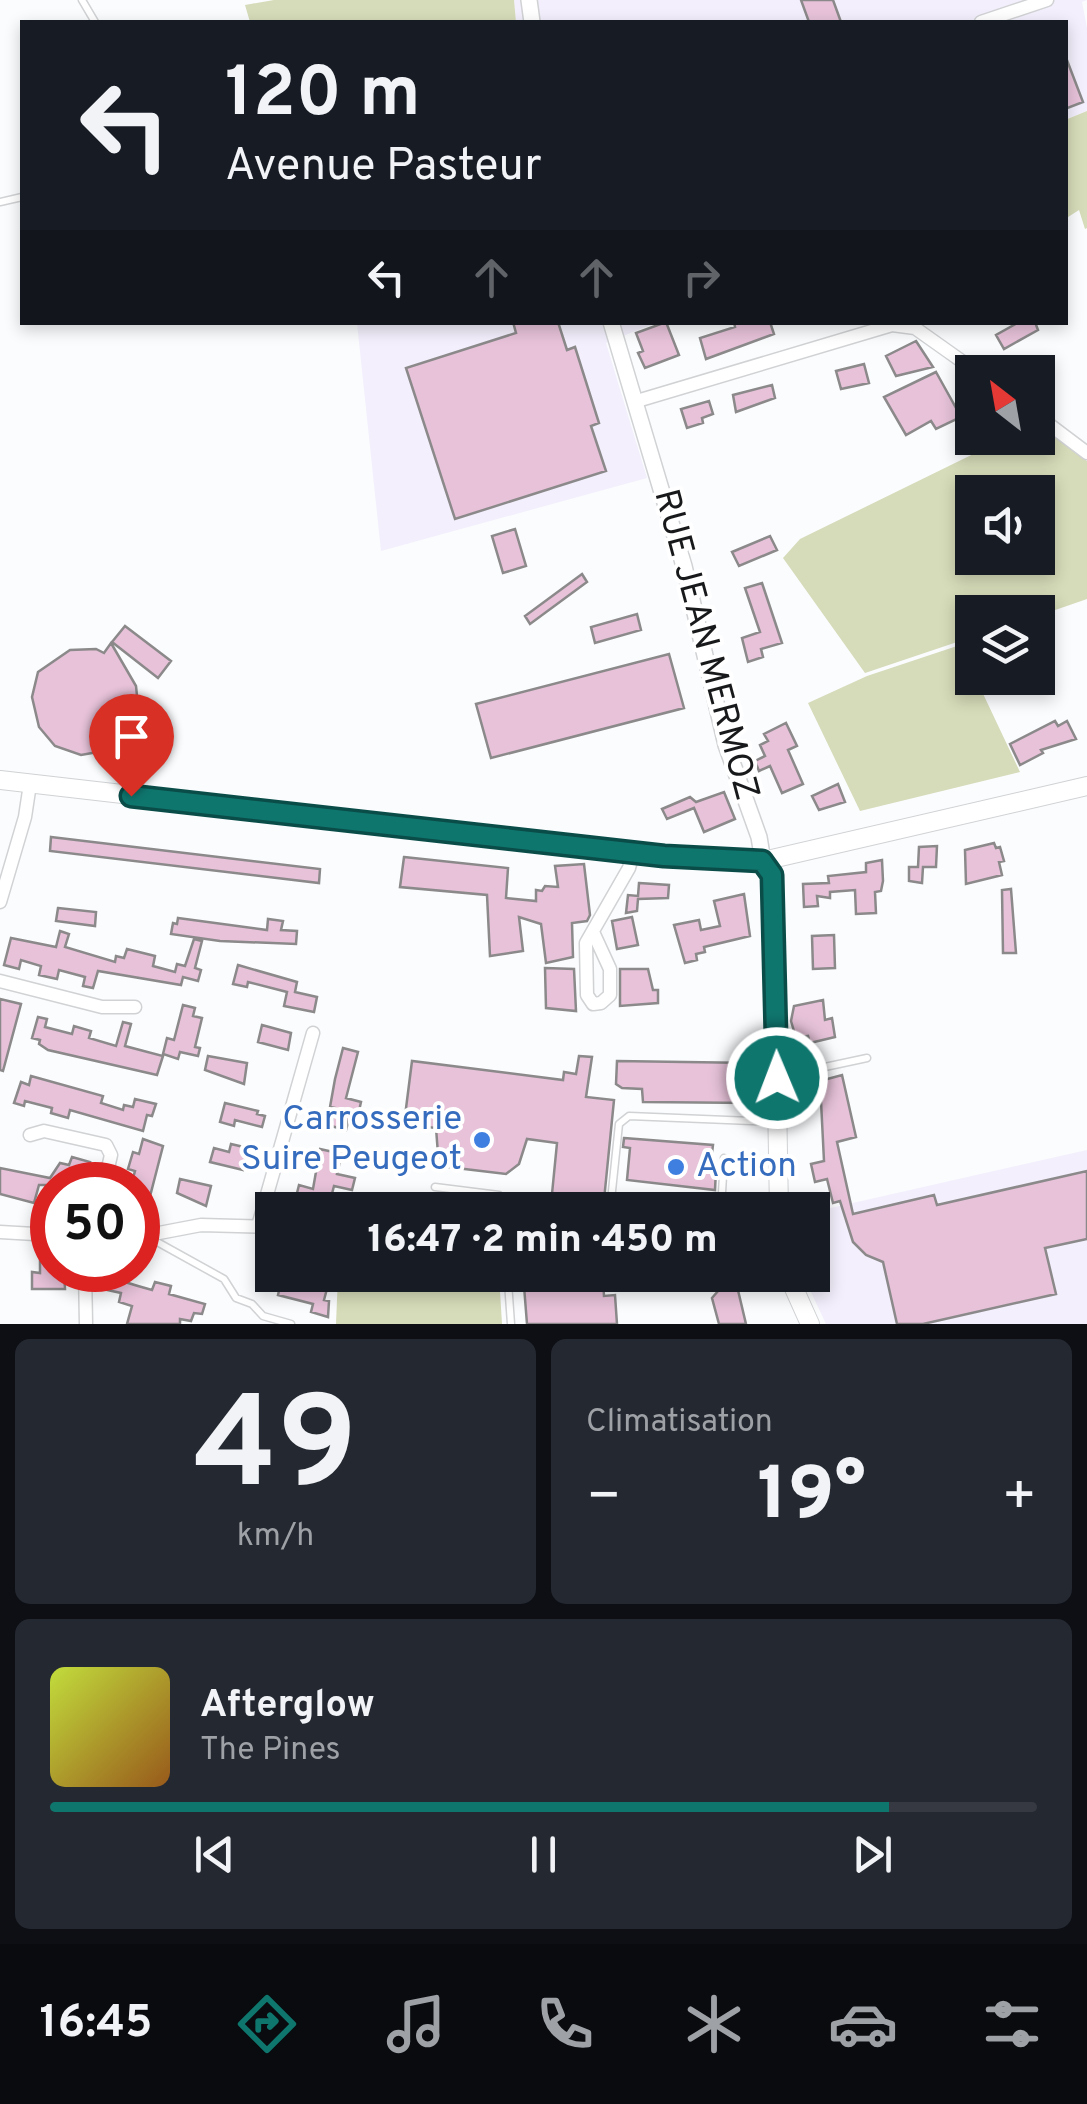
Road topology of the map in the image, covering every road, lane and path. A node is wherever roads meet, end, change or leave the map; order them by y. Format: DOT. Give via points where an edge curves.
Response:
graph roads {
  1 [pos="1047,0"];
  2 [pos="987,20"];
  3 [pos="612,325"];
  4 [pos="955,356"];
  5 [pos="637,401"];
  6 [pos="1055,428"];
  7 [pos="1087,452"];
  8 [pos="0,780"];
  9 [pos="30,784"];
  10 [pos="1087,786"];
  11 [pos="633,852"];
  12 [pos="762,861"];
  13 [pos="0,902"];
  14 [pos="593,932"];
  15 [pos="0,981"];
  16 [pos="135,1007"];
  17 [pos="313,1033"];
  18 [pos="867,1058"];
  19 [pos="777,1078"];
  20 [pos="778,1122"];
  21 [pos="30,1135"];
  22 [pos="724,1158"];
  23 [pos="109,1162"];
  24 [pos="435,1186"];
  25 [pos="274,1192"];
  26 [pos="477,1192"];
  27 [pos="612,1192"];
  28 [pos="722,1192"];
  29 [pos="779,1192"];
  30 [pos="255,1227"];
  31 [pos="0,1232"];
  32 [pos="30,1233"];
  33 [pos="160,1234"];
  34 [pos="160,1246"];
  35 [pos="85,1292"];
  36 [pos="509,1292"];
  37 [pos="796,1292"];
  38 [pos="86,1324"];
  39 [pos="291,1324"];
  40 [pos="511,1324"];
  41 [pos="810,1324"];
  1 -- 2 [label="street"];
  3 -- 5 [label="street, RUE JEAN MERMOZ"];
  4 -- 5 [label="street" via="915,328 892,326"];
  5 -- 12 [label="street, RUE JEAN MERMOZ"];
  6 -- 7 [label="street"];
  8 -- 9 [label="main road"];
  9 -- 11 [label="main road"];
  9 -- 13 [label="street"];
  10 -- 12 [label="main road"];
  11 -- 12 [label="main road"];
  11 -- 14 [label="street"];
  12 -- 19 [label="main road, RUE JEAN MERMOZ" via="772,875"];
  14 -- 14 [label="street" via="586,943 588,995 602,1004 610,995 610,969"];
  15 -- 16 [label="street" via="102,1008"];
  17 -- 25 [label="street"];
  18 -- 19 [label="lane"];
  19 -- 20 [label="main road, RUE JEAN MERMOZ"];
  20 -- 27 [label="lane" via="629,1116 619,1124"];
  20 -- 29 [label="main road, RUE JEAN MERMOZ"];
  21 -- 23 [label="street" via="44,1131 106,1145"];
  22 -- 28 [label="lane"];
  24 -- 26 [label="lane"];
  30 -- 33 [label="street" via="201,1225"];
  31 -- 32 [label="street"];
  34 -- 39 [label="lane" via="224,1279 236,1298 263,1316"];
  35 -- 38 [label="street"];
  36 -- 40 [label="lane"];
  37 -- 41 [label="main road"];
}
